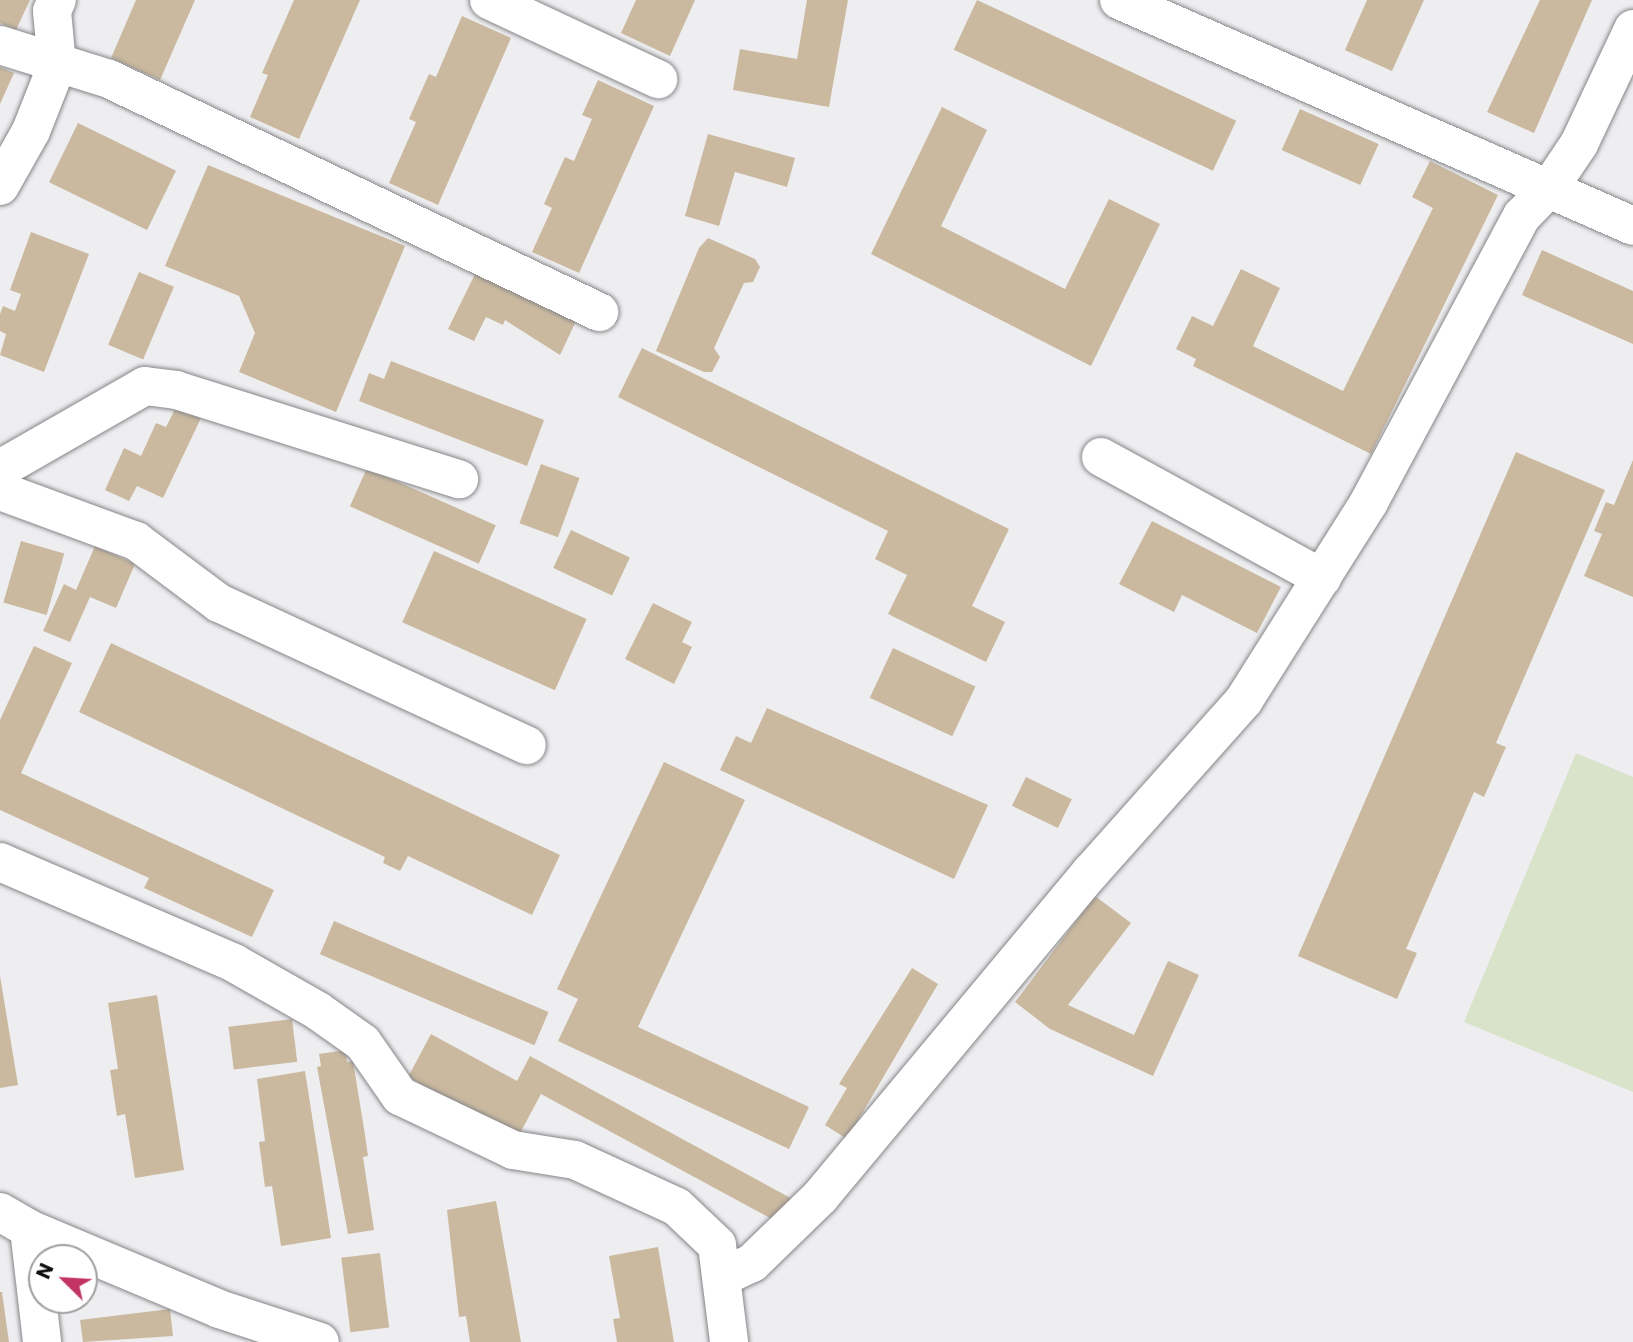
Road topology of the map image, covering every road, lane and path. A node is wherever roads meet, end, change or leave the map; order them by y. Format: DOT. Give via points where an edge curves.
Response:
graph roads {
  1 [pos="57,0"];
  2 [pos="489,0"];
  3 [pos="1119,0"];
  4 [pos="1633,29"];
  5 [pos="0,45"];
  6 [pos="57,65"];
  7 [pos="658,79"];
  8 [pos="0,186"];
  9 [pos="1550,187"];
  10 [pos="1633,226"];
  11 [pos="599,312"];
  12 [pos="1101,457"];
  13 [pos="0,469"];
  14 [pos="459,479"];
  15 [pos="0,491"];
  16 [pos="1321,578"];
  17 [pos="527,745"];
  18 [pos="0,862"];
  19 [pos="14,1220"];
  20 [pos="722,1277"];
  21 [pos="43,1342"];
  22 [pos="320,1342"];
  23 [pos="729,1342"];
  1 -- 6 [label="street" via="52,11"];
  2 -- 7 [label="street"];
  3 -- 9 [label="street"];
  4 -- 9 [label="street" via="1579,144"];
  5 -- 6 [label="street"];
  6 -- 8 [label="street" via="31,131"];
  6 -- 11 [label="street" via="109,79"];
  9 -- 10 [label="street"];
  9 -- 16 [label="street" via="1522,216 1369,502"];
  12 -- 16 [label="street"];
  13 -- 14 [label="street" via="145,386 176,390"];
  15 -- 17 [label="street" via="122,534 219,603"];
  16 -- 20 [label="street" via="1244,700 1091,872 820,1198 752,1263"];
  18 -- 20 [label="street" via="234,964 318,1012 363,1043 400,1096 513,1150 575,1160 677,1207 717,1245"];
  19 -- 21 [label="street"];
  19 -- 22 [label="street" via="219,1310"];
  20 -- 23 [label="street"];
}
